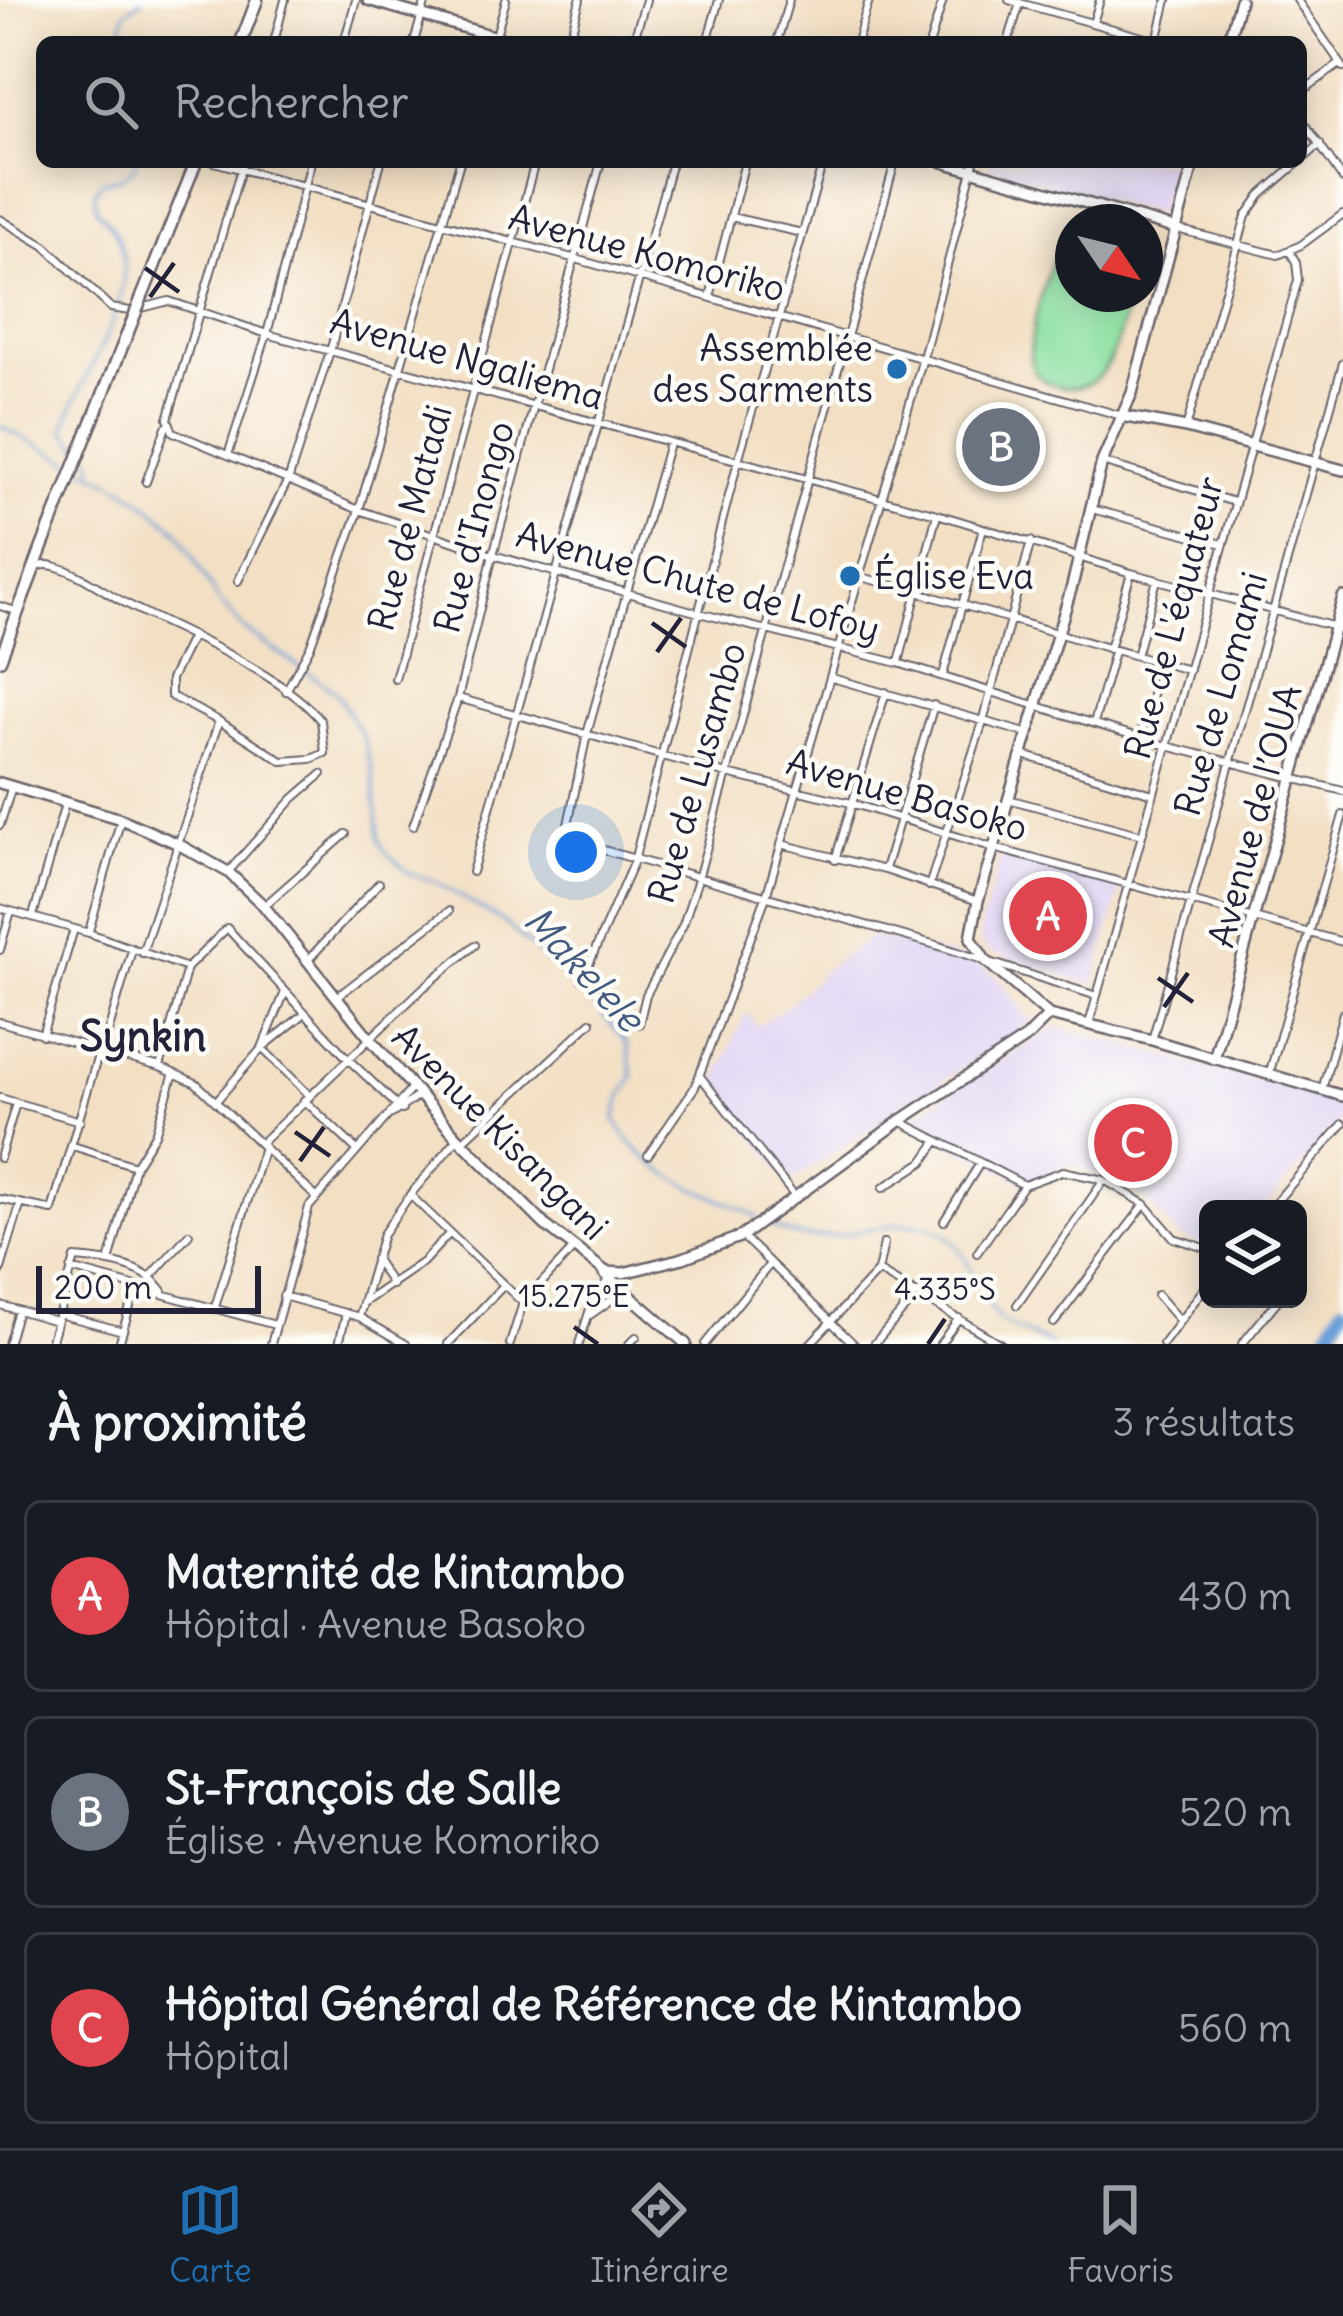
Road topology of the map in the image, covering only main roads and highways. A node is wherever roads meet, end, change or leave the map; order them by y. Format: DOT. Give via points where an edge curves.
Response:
graph roads {
  1 [pos="257,0"];
  2 [pos="243,36"];
  3 [pos="194,168"];
  4 [pos="0,660"];
  1 -- 2 [label="main road"];
  3 -- 4 [label="main road, bridge"];
}
